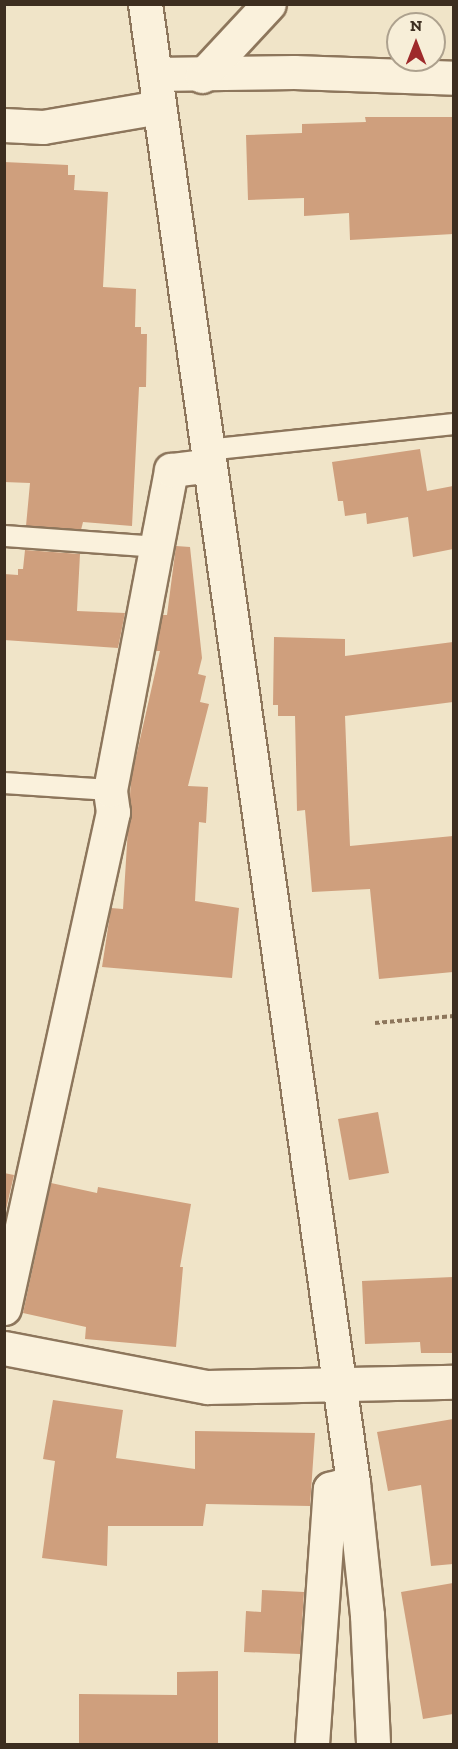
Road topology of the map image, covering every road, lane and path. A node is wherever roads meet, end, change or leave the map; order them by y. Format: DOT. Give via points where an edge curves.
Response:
graph roads {
  1 [pos="145,4"];
  2 [pos="269,4"];
  3 [pos="155,74"];
  4 [pos="202,76"];
  5 [pos="453,78"];
  6 [pos="159,107"];
  7 [pos="4,125"];
  8 [pos="453,424"];
  9 [pos="208,457"];
  10 [pos="4,536"];
  11 [pos="156,547"];
  12 [pos="4,783"];
  13 [pos="110,790"];
  14 [pos="453,1016"];
  15 [pos="375,1023"];
  16 [pos="4,1308"];
  17 [pos="4,1348"];
  18 [pos="453,1382"];
  19 [pos="338,1387"];
  20 [pos="353,1482"];
  21 [pos="312,1744"];
  22 [pos="373,1744"];
  1 -- 3 [label="street"];
  2 -- 4 [label="street"];
  3 -- 4 [label="street"];
  3 -- 6 [label="street"];
  4 -- 5 [label="street" via="294,72"];
  6 -- 7 [label="street" via="43,127"];
  6 -- 9 [label="street"];
  8 -- 9 [label="lane"];
  9 -- 11 [label="street" via="171,470"];
  9 -- 19 [label="street"];
  10 -- 11 [label="lane"];
  11 -- 13 [label="street"];
  12 -- 13 [label="lane"];
  13 -- 16 [label="street" via="113,812"];
  14 -- 15 [label="path"];
  17 -- 19 [label="street" via="207,1387"];
  18 -- 19 [label="street"];
  19 -- 20 [label="street"];
  20 -- 21 [label="street" via="330,1489"];
  20 -- 22 [label="street" via="367,1615"];
}
